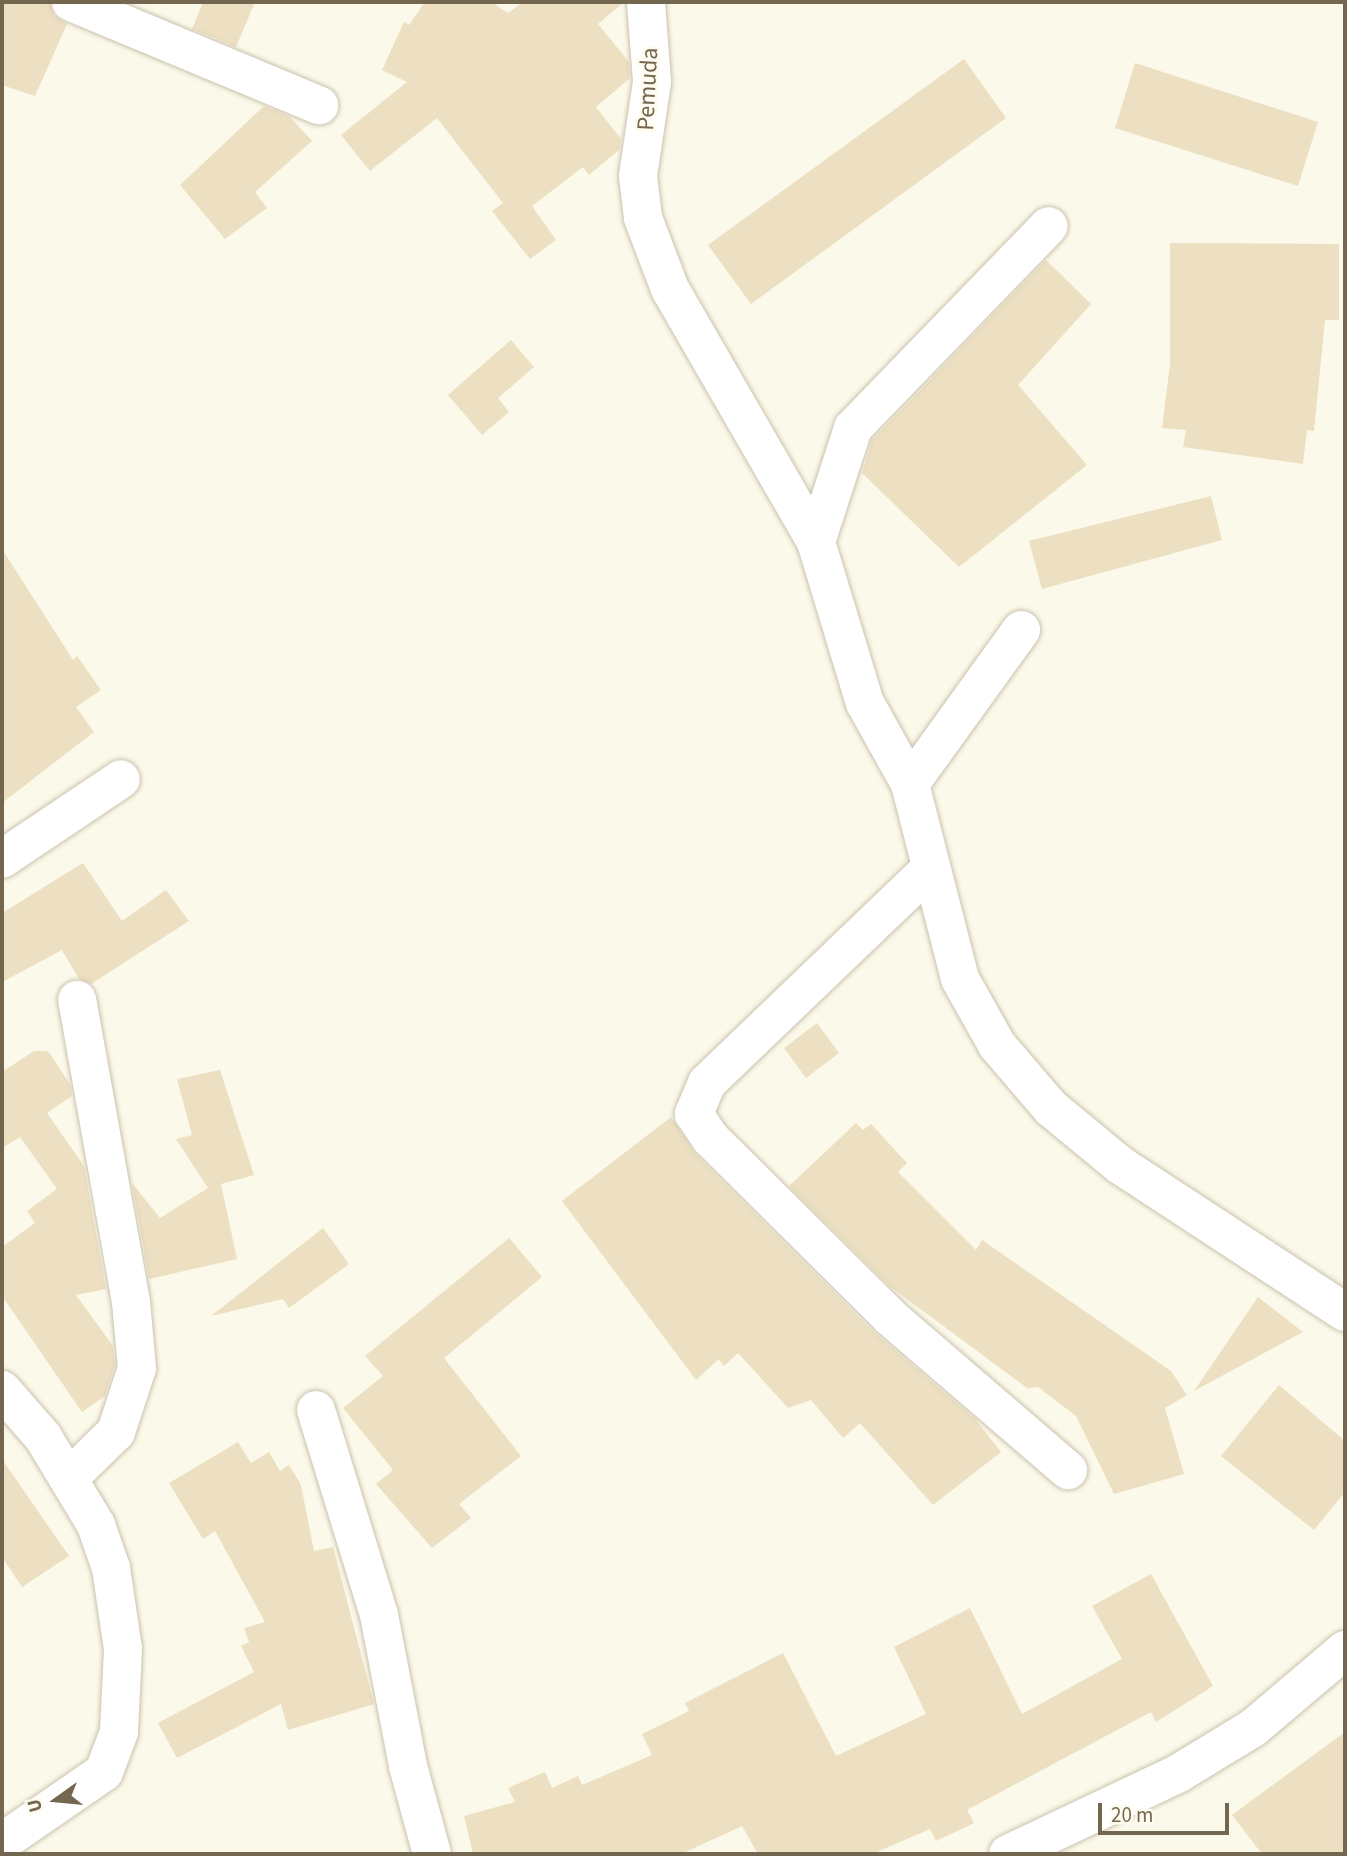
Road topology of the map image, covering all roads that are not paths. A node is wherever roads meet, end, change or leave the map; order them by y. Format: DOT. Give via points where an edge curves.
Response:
graph roads {
  1 [pos="71,2"];
  2 [pos="646,2"];
  3 [pos="319,105"];
  4 [pos="1049,226"];
  5 [pos="816,542"];
  6 [pos="1021,630"];
  7 [pos="121,779"];
  8 [pos="910,784"];
  9 [pos="2,859"];
  10 [pos="930,869"];
  11 [pos="77,1000"];
  12 [pos="1345,1312"];
  13 [pos="2,1390"];
  14 [pos="316,1410"];
  15 [pos="1068,1470"];
  16 [pos="69,1478"];
  17 [pos="1331,1662"];
  18 [pos="2,1842"];
  19 [pos="432,1854"];
  20 [pos="1008,1854"];
  1 -- 3 [label="street"];
  2 -- 5 [label="street, Pemuda" via="652,82 638,176 643,218 670,289"];
  4 -- 5 [label="street" via="853,428"];
  5 -- 8 [label="street, Pemuda" via="865,703"];
  6 -- 8 [label="street"];
  7 -- 9 [label="street"];
  8 -- 10 [label="street, Pemuda"];
  10 -- 12 [label="street, Pemuda" via="960,979 997,1045 1051,1108 1120,1166"];
  10 -- 15 [label="street" via="708,1083 694,1114 711,1139 890,1317"];
  11 -- 16 [label="street" via="131,1302 137,1368 116,1432"];
  13 -- 16 [label="street"];
  14 -- 19 [label="street" via="379,1615 408,1766"];
  16 -- 18 [label="street" via="111,1568 123,1649 119,1732 104,1772"];
  17 -- 20 [label="street" via="1253,1728 1179,1773"];
}
